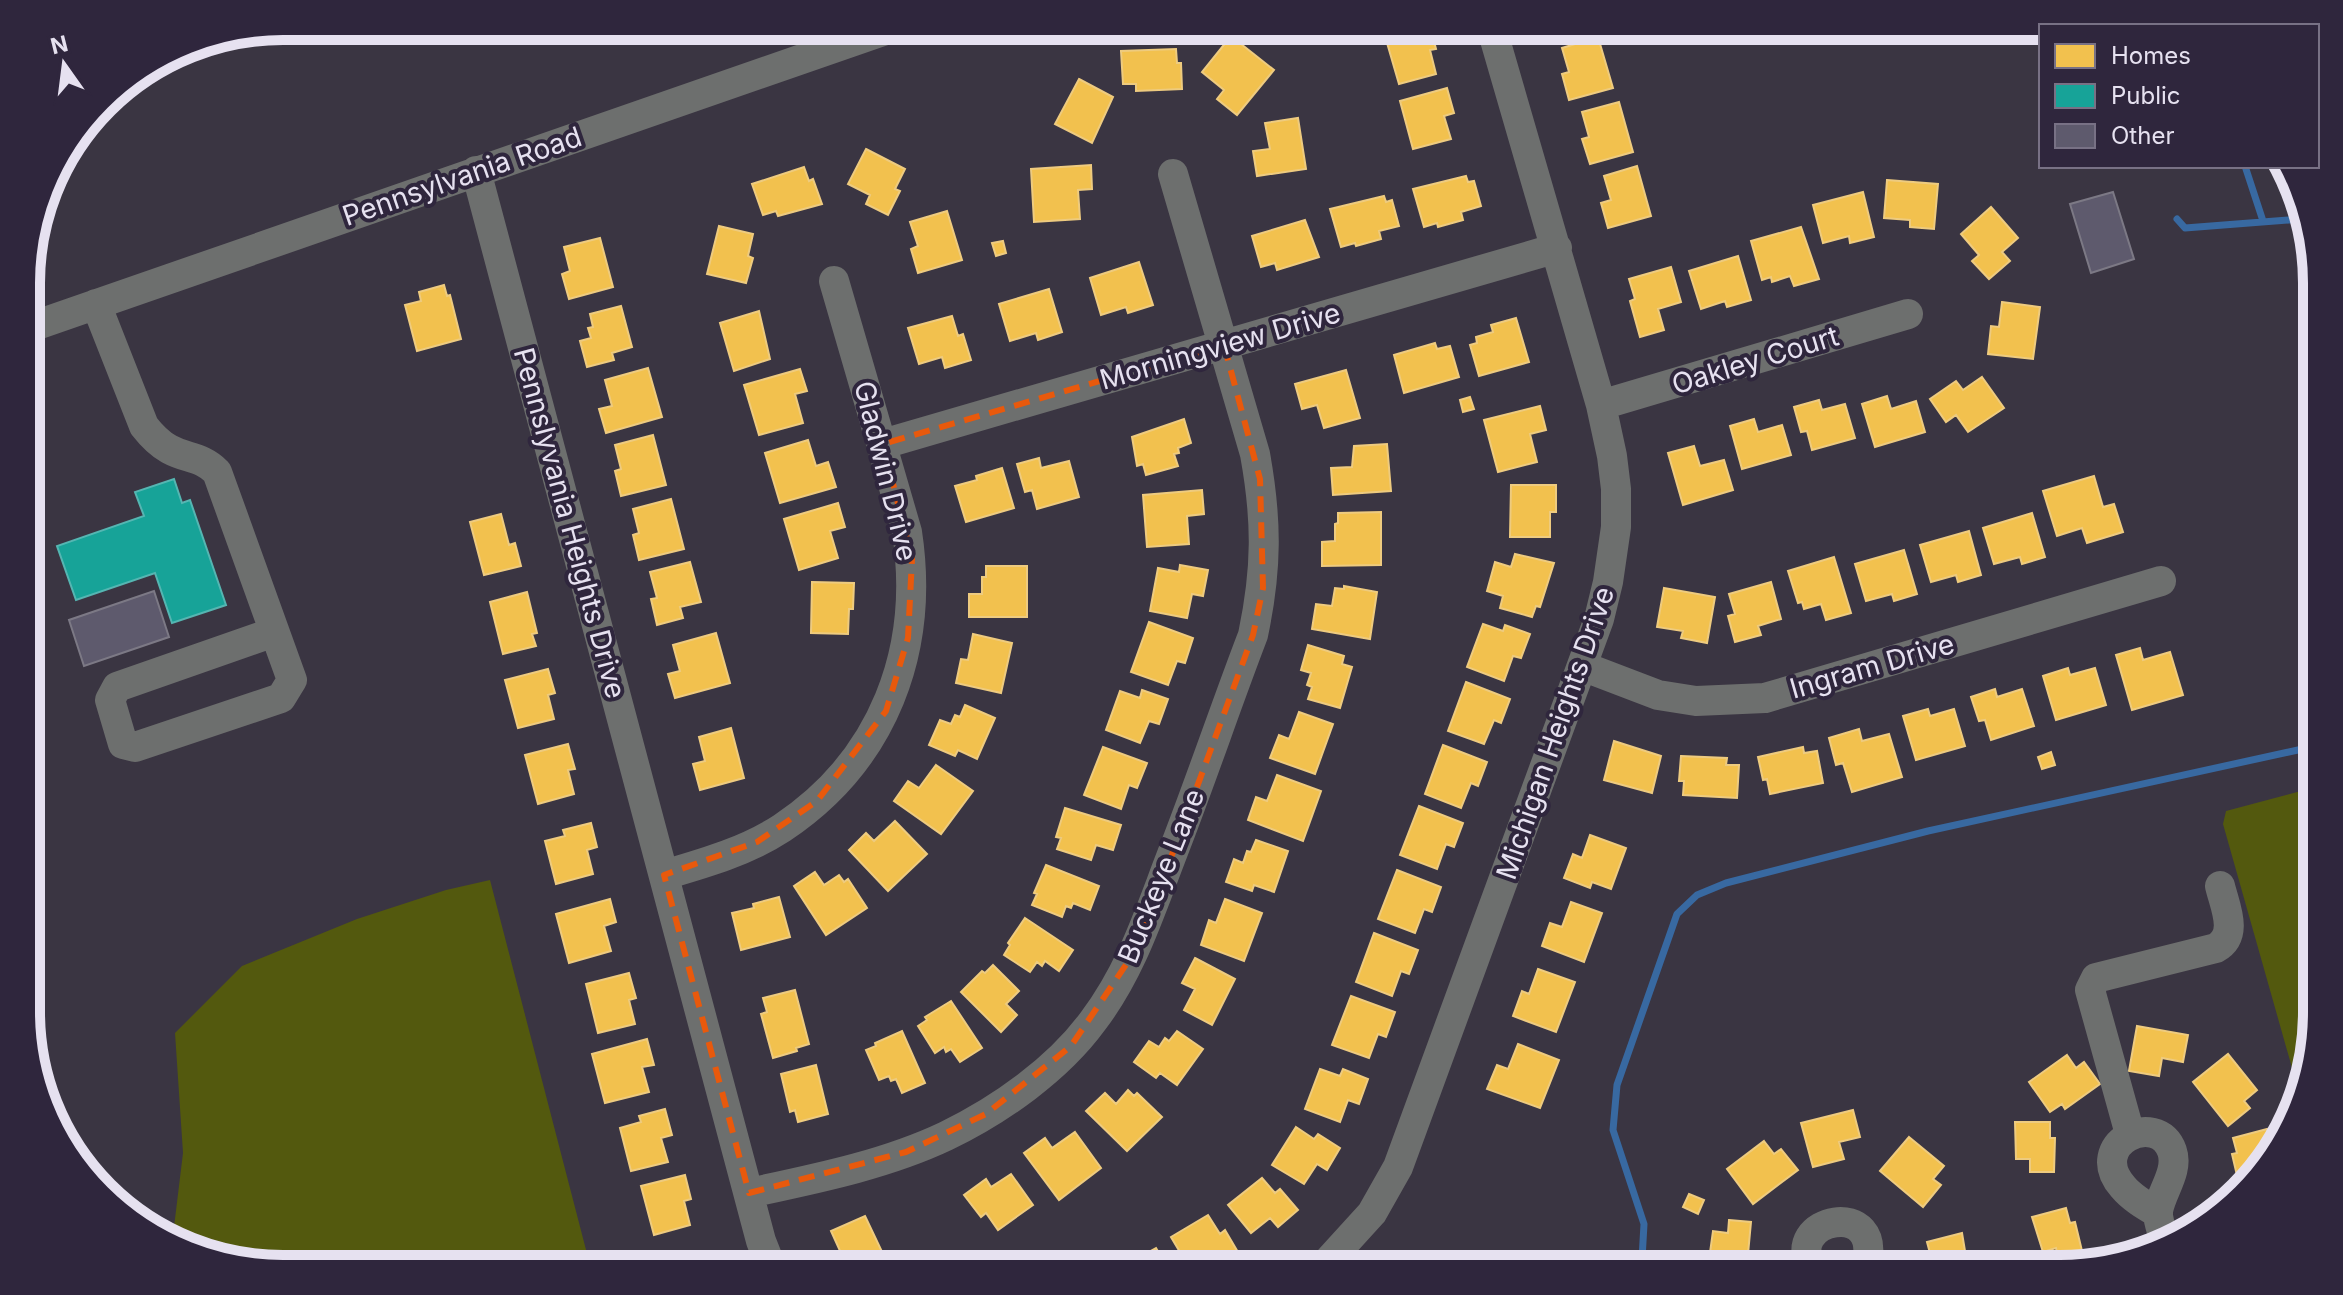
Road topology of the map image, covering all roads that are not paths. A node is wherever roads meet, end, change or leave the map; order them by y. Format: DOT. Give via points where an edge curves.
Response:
graph roads {
  1 [pos="856,40"];
  2 [pos="1495,40"];
  3 [pos="476,171"];
  4 [pos="1173,174"];
  5 [pos="1557,248"];
  6 [pos="834,281"];
  7 [pos="96,304"];
  8 [pos="1908,314"];
  9 [pos="40,324"];
  10 [pos="1224,345"];
  11 [pos="1601,405"];
  12 [pos="883,444"];
  13 [pos="2161,581"];
  14 [pos="274,632"];
  15 [pos="1582,666"];
  16 [pos="664,875"];
  17 [pos="2220,886"];
  18 [pos="2130,1134"];
  19 [pos="749,1193"];
  20 [pos="2161,1228"];
  21 [pos="1334,1254"];
  22 [pos="1807,1254"];
  23 [pos="1867,1254"];
  24 [pos="766,1255"];
  1 -- 3 [label="street, Pennsylvania Road"];
  2 -- 5 [label="street, Michigan Heights Drive"];
  3 -- 7 [label="street, Pennsylvania Road"];
  3 -- 16 [label="street, Pennslyvania Heights Drive"];
  4 -- 10 [label="street, Buckeye Lane"];
  5 -- 10 [label="street, Morningview Drive"];
  5 -- 11 [label="street, Michigan Heights Drive"];
  6 -- 12 [label="street, Gladwin Drive"];
  7 -- 9 [label="street, Pennsylvania Road"];
  7 -- 14 [label="street" via="144,426 169,449 206,461 217,472"];
  8 -- 11 [label="street, Oakley Court"];
  10 -- 12 [label="street, Morningview Drive"];
  10 -- 19 [label="street, Buckeye Lane" via="1260,479 1263,588 1253,635 1138,947 1108,999 1071,1046 986,1114 906,1152"];
  11 -- 15 [label="street, Michigan Heights Drive" via="1612,456 1616,527 1605,598"];
  12 -- 16 [label="street, Gladwin Drive" via="907,532 912,583 901,672 886,711 843,774 783,827 724,857"];
  13 -- 15 [label="street, Ingram Drive" via="1765,698 1696,701 1658,695"];
  14 -- 14 [label="street" via="292,680 281,698 135,747 123,744 110,700 117,687"];
  15 -- 21 [label="street, Michigan Heights Drive" via="1398,1167 1372,1213"];
  16 -- 19 [label="street, Pennslyvania Heights Drive"];
  17 -- 18 [label="street" via="2230,927 2224,943 2092,982"];
  18 -- 20 [label="street" via="2113,1152 2115,1176"];
  18 -- 20 [label="street" via="2153,1134 2171,1149"];
  19 -- 24 [label="street, Pennslyvania Heights Drive"];
  22 -- 23 [label="street" via="1820,1226 1840,1220 1860,1228"];
}
